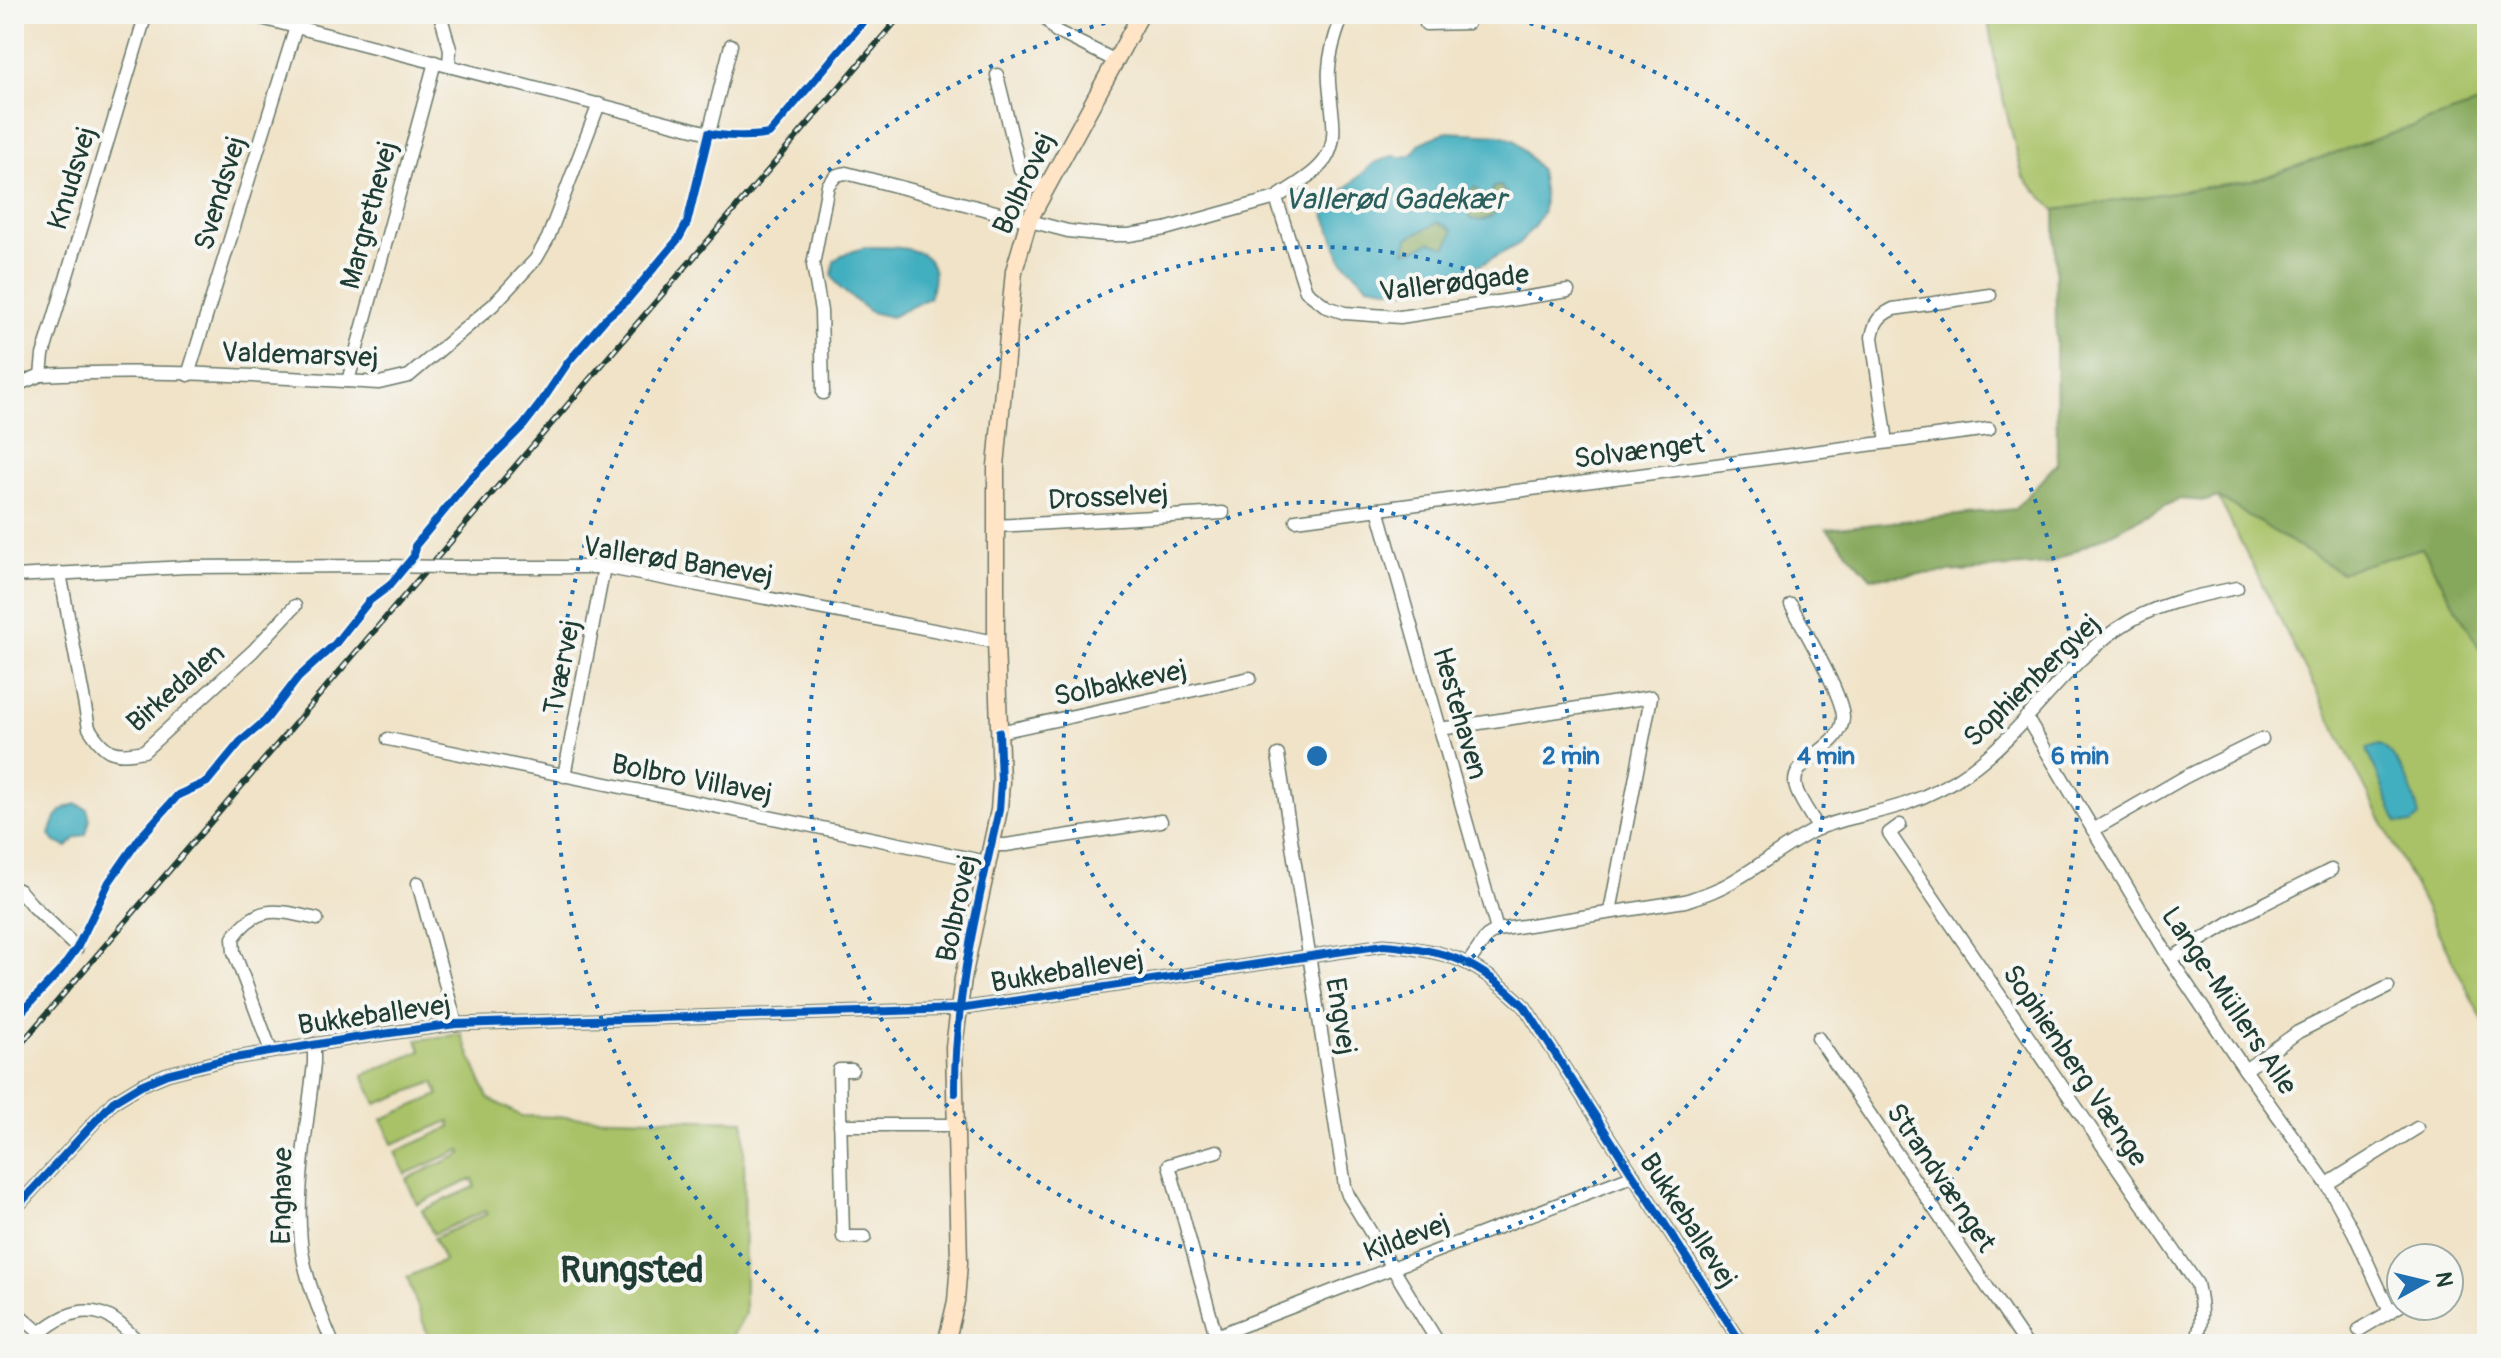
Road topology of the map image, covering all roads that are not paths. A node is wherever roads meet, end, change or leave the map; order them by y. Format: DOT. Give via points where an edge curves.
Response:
graph roads {
  1 [pos="146,14"];
  2 [pos="246,14"];
  3 [pos="440,14"];
  4 [pos="1042,14"];
  5 [pos="1141,14"];
  6 [pos="1425,14"];
  7 [pos="298,20"];
  8 [pos="1341,20"];
  9 [pos="1468,23"];
  10 [pos="731,45"];
  11 [pos="1114,60"];
  12 [pos="435,62"];
  13 [pos="449,66"];
  14 [pos="997,75"];
  15 [pos="599,104"];
  16 [pos="1045,187"];
  17 [pos="1276,198"];
  18 [pos="1029,220"];
  19 [pos="1568,291"];
  20 [pos="1990,295"];
  21 [pos="41,375"];
  22 [pos="188,375"];
  23 [pos="348,381"];
  24 [pos="14,386"];
  25 [pos="823,393"];
  26 [pos="1989,429"];
  27 [pos="1887,442"];
  28 [pos="1378,509"];
  29 [pos="1223,513"];
  30 [pos="1296,520"];
  31 [pos="996,526"];
  32 [pos="604,567"];
  33 [pos="60,573"];
  34 [pos="14,576"];
  35 [pos="2237,588"];
  36 [pos="1791,605"];
  37 [pos="295,606"];
  38 [pos="996,642"];
  39 [pos="1250,678"];
  40 [pos="2026,717"];
  41 [pos="1440,729"];
  42 [pos="999,732"];
  43 [pos="388,739"];
  44 [pos="2262,739"];
  45 [pos="1278,755"];
  46 [pos="564,776"];
  47 [pos="1161,821"];
  48 [pos="1900,825"];
  49 [pos="1819,829"];
  50 [pos="2093,830"];
  51 [pos="991,845"];
  52 [pos="987,862"];
  53 [pos="2331,870"];
  54 [pos="418,883"];
  55 [pos="14,888"];
  56 [pos="1610,912"];
  57 [pos="317,919"];
  58 [pos="1497,930"];
  59 [pos="77,948"];
  60 [pos="1309,956"];
  61 [pos="2170,959"];
  62 [pos="1469,962"];
  63 [pos="2388,987"];
  64 [pos="959,1009"];
  65 [pos="456,1024"];
  66 [pos="1818,1038"];
  67 [pos="314,1044"];
  68 [pos="271,1051"];
  69 [pos="852,1070"];
  70 [pos="2245,1070"];
  71 [pos="840,1125"];
  72 [pos="955,1125"];
  73 [pos="2417,1128"];
  74 [pos="1217,1151"];
  75 [pos="1634,1175"];
  76 [pos="2327,1184"];
  77 [pos="14,1210"];
  78 [pos="865,1237"];
  79 [pos="1392,1269"];
  80 [pos="2385,1288"];
  81 [pos="14,1310"];
  82 [pos="2385,1315"];
  83 [pos="2359,1330"];
  84 [pos="40,1333"];
  85 [pos="1216,1336"];
  86 [pos="52,1344"];
  87 [pos="141,1344"];
  88 [pos="333,1344"];
  89 [pos="946,1344"];
  90 [pos="1195,1344"];
  91 [pos="1439,1344"];
  92 [pos="1742,1344"];
  93 [pos="2026,1344"];
  94 [pos="2196,1344"];
  1 -- 21 [label="street, Knudsvej"];
  2 -- 7 [label="street"];
  3 -- 13 [label="street"];
  4 -- 11 [label="street" via="1056,31"];
  5 -- 11 [label="street, Bolbrovej"];
  6 -- 9 [label="street" via="1426,24"];
  7 -- 12 [label="street"];
  7 -- 22 [label="street, Svendsvej"];
  8 -- 17 [label="street" via="1328,70 1331,149 1315,171"];
  10 -- 15 [label="street" via="709,133"];
  11 -- 16 [label="street, Bolbrovej"];
  12 -- 13 [label="street"];
  12 -- 23 [label="street, Margrethevej"];
  13 -- 15 [label="street"];
  14 -- 16 [label="street" via="1020,169"];
  15 -- 23 [label="street, Valdemarsvej" via="536,259 493,305 409,376 379,383"];
  16 -- 18 [label="street, Bolbrovej"];
  17 -- 18 [label="street" via="1129,235 1069,231"];
  17 -- 19 [label="street, Vallerødgade" via="1306,291 1345,313 1400,317"];
  18 -- 25 [label="street" via="857,174 831,179 813,265 821,311"];
  18 -- 31 [label="street, Bolbrovej" via="1014,271 1003,372"];
  20 -- 27 [label="street" via="1880,315 1872,337"];
  21 -- 22 [label="street, Valdemarsvej"];
  21 -- 24 [label="street"];
  22 -- 23 [label="street, Valdemarsvej"];
  26 -- 27 [label="street, Solvænget"];
  27 -- 28 [label="street, Solvænget"];
  28 -- 30 [label="street, Solvænget"];
  28 -- 41 [label="street, Hestehaven"];
  29 -- 31 [label="street, Drosselvej"];
  31 -- 38 [label="street, Bolbrovej"];
  32 -- 33 [label="street, Vallerød Banevej, bridge" via="186,567"];
  32 -- 38 [label="street, Vallerød Banevej"];
  32 -- 46 [label="street, Tværvej"];
  33 -- 34 [label="street, Vallerød Banevej"];
  33 -- 37 [label="street, Birkedalen" via="89,728 108,751 124,755 144,751"];
  35 -- 40 [label="street, Sophienbergvej" via="2184,599 2119,628 2087,653"];
  36 -- 49 [label="street" via="1842,706 1841,731 1796,774 1797,791"];
  38 -- 42 [label="street, Bolbrovej"];
  39 -- 42 [label="street, Solbakkevej"];
  40 -- 49 [label="street, Sophienbergvej" via="1993,753 1936,792"];
  40 -- 50 [label="street, Lange-Müllers Alle"];
  41 -- 56 [label="street" via="1651,697"];
  41 -- 58 [label="street, Hestehaven"];
  42 -- 51 [label="street, Bolbrovej" via="1001,782"];
  43 -- 46 [label="street, Bolbro Villavej"];
  44 -- 50 [label="street"];
  45 -- 60 [label="street, Engvej"];
  46 -- 52 [label="street, Bolbro Villavej"];
  47 -- 51 [label="street"];
  48 -- 94 [label="street, Sophienberg Vænge" via="1889,833 2197,1284 2202,1305"];
  49 -- 56 [label="street, Sophienbergvej" via="1712,893"];
  50 -- 61 [label="street, Lange-Müllers Alle"];
  51 -- 52 [label="street, Bolbrovej"];
  52 -- 64 [label="street, Bolbrovej"];
  53 -- 61 [label="street"];
  54 -- 65 [label="street"];
  55 -- 59 [label="street"];
  56 -- 58 [label="street, Sophienbergvej"];
  57 -- 68 [label="street" via="261,912 242,924 233,938"];
  58 -- 62 [label="street"];
  60 -- 62 [label="street, Bukkeballevej" via="1384,945 1415,947"];
  60 -- 64 [label="street, Bukkeballevej"];
  60 -- 79 [label="street, Engvej" via="1345,1186"];
  61 -- 70 [label="street, Lange-Müllers Alle"];
  62 -- 75 [label="street, Bukkeballevej" via="1525,1007"];
  63 -- 70 [label="street" via="2298,1032"];
  64 -- 65 [label="street, Bukkeballevej"];
  64 -- 72 [label="street, Bolbrovej"];
  65 -- 67 [label="street, Bukkeballevej"];
  66 -- 93 [label="street, Strandvænget"];
  67 -- 68 [label="street, Bukkeballevej"];
  67 -- 88 [label="street, Enghave" via="300,1233 311,1288"];
  68 -- 77 [label="street, Bukkeballevej" via="167,1074 113,1102"];
  69 -- 71 [label="street" via="839,1070"];
  70 -- 76 [label="street, Lange-Müllers Alle"];
  71 -- 72 [label="street"];
  71 -- 78 [label="street" via="843,1237"];
  72 -- 89 [label="street, Bolbrovej" via="959,1263"];
  73 -- 76 [label="street"];
  74 -- 85 [label="street" via="1169,1165"];
  75 -- 79 [label="street, Kildevej"];
  75 -- 92 [label="street, Bukkeballevej"];
  76 -- 80 [label="street, Lange-Müllers Alle"];
  79 -- 85 [label="street, Kildevej"];
  79 -- 91 [label="street, Engvej"];
  81 -- 84 [label="street"];
  82 -- 83 [label="street, Lange-Müllers Alle"];
  84 -- 86 [label="street"];
  84 -- 87 [label="street" via="58,1318 93,1312 111,1318"];
  85 -- 90 [label="street, Kildevej"];
}
